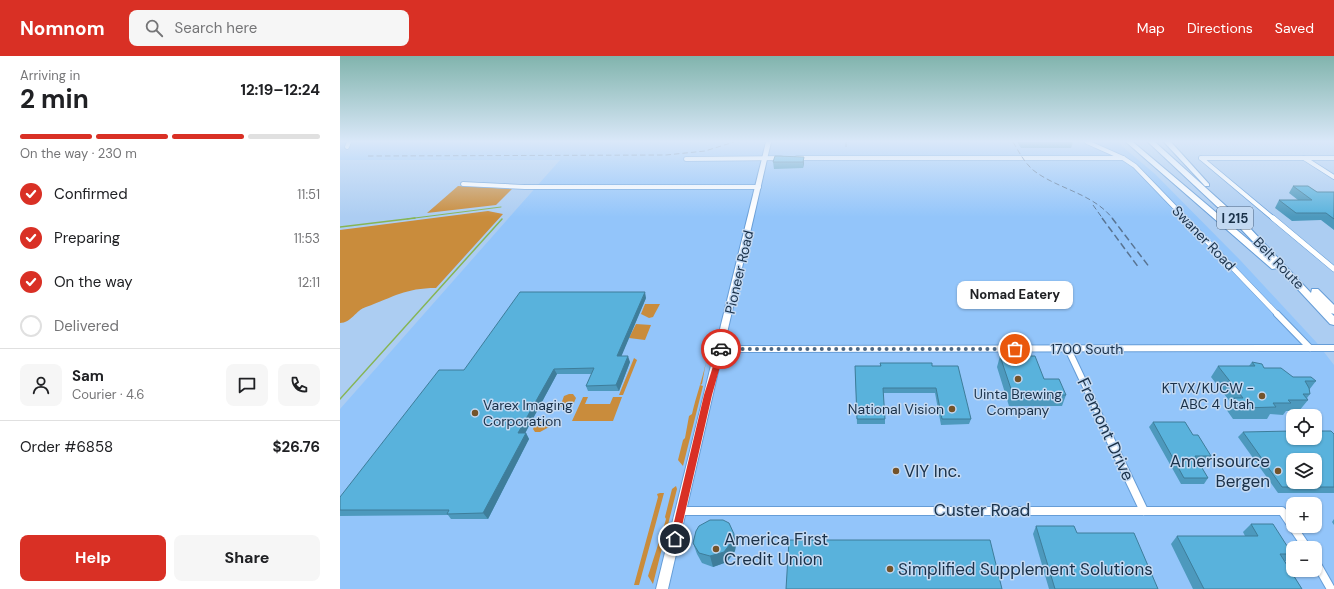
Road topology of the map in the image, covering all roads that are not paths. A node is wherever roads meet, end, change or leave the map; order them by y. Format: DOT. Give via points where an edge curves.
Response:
graph roads {
  1 [pos="764,167"];
  2 [pos="1136,167"];
  3 [pos="1159,167"];
  4 [pos="1178,167"];
  5 [pos="1184,167"];
  6 [pos="1190,167"];
  7 [pos="1213,167"];
  8 [pos="1318,167"];
  9 [pos="1334,177"];
  10 [pos="462,184"];
  11 [pos="759,187"];
  12 [pos="1214,193"];
  13 [pos="1334,269"];
  14 [pos="1314,299"];
  15 [pos="1334,311"];
  16 [pos="1334,322"];
  17 [pos="1068,348"];
  18 [pos="1310,348"];
  19 [pos="1334,348"];
  20 [pos="720,349"];
  21 [pos="682,511"];
  22 [pos="1144,511"];
  23 [pos="1302,541"];
  24 [pos="1322,573"];
  25 [pos="662,589"];
  26 [pos="1332,589"];
  1 -- 11 [label="main road, Pioneer Road"];
  2 -- 18 [label="street, Swaner Road"];
  3 -- 14 [label="highway"];
  4 -- 14 [label="highway, Belt Route / I 215" via="1244,227"];
  5 -- 12 [label="highway, Belt Route / I 215"];
  6 -- 12 [label="highway"];
  7 -- 13 [label="street"];
  8 -- 9 [label="street"];
  10 -- 11 [label="street" via="525,187"];
  11 -- 20 [label="main road, Pioneer Road"];
  12 -- 15 [label="highway, Belt Route / I 215" via="1279,254"];
  14 -- 16 [label="highway, Belt Route / I 215"];
  17 -- 18 [label="street, 1700 South"];
  17 -- 20 [label="street, 1700 South"];
  17 -- 22 [label="street, Fremont Drive"];
  18 -- 19 [label="street, 1700 South"];
  20 -- 21 [label="main road, Pioneer Road"];
  21 -- 22 [label="street, Custer Road"];
  21 -- 25 [label="main road, Pioneer Road"];
  22 -- 23 [label="street, Custer Road" via="1282,511"];
  24 -- 26 [label="street"];
}
